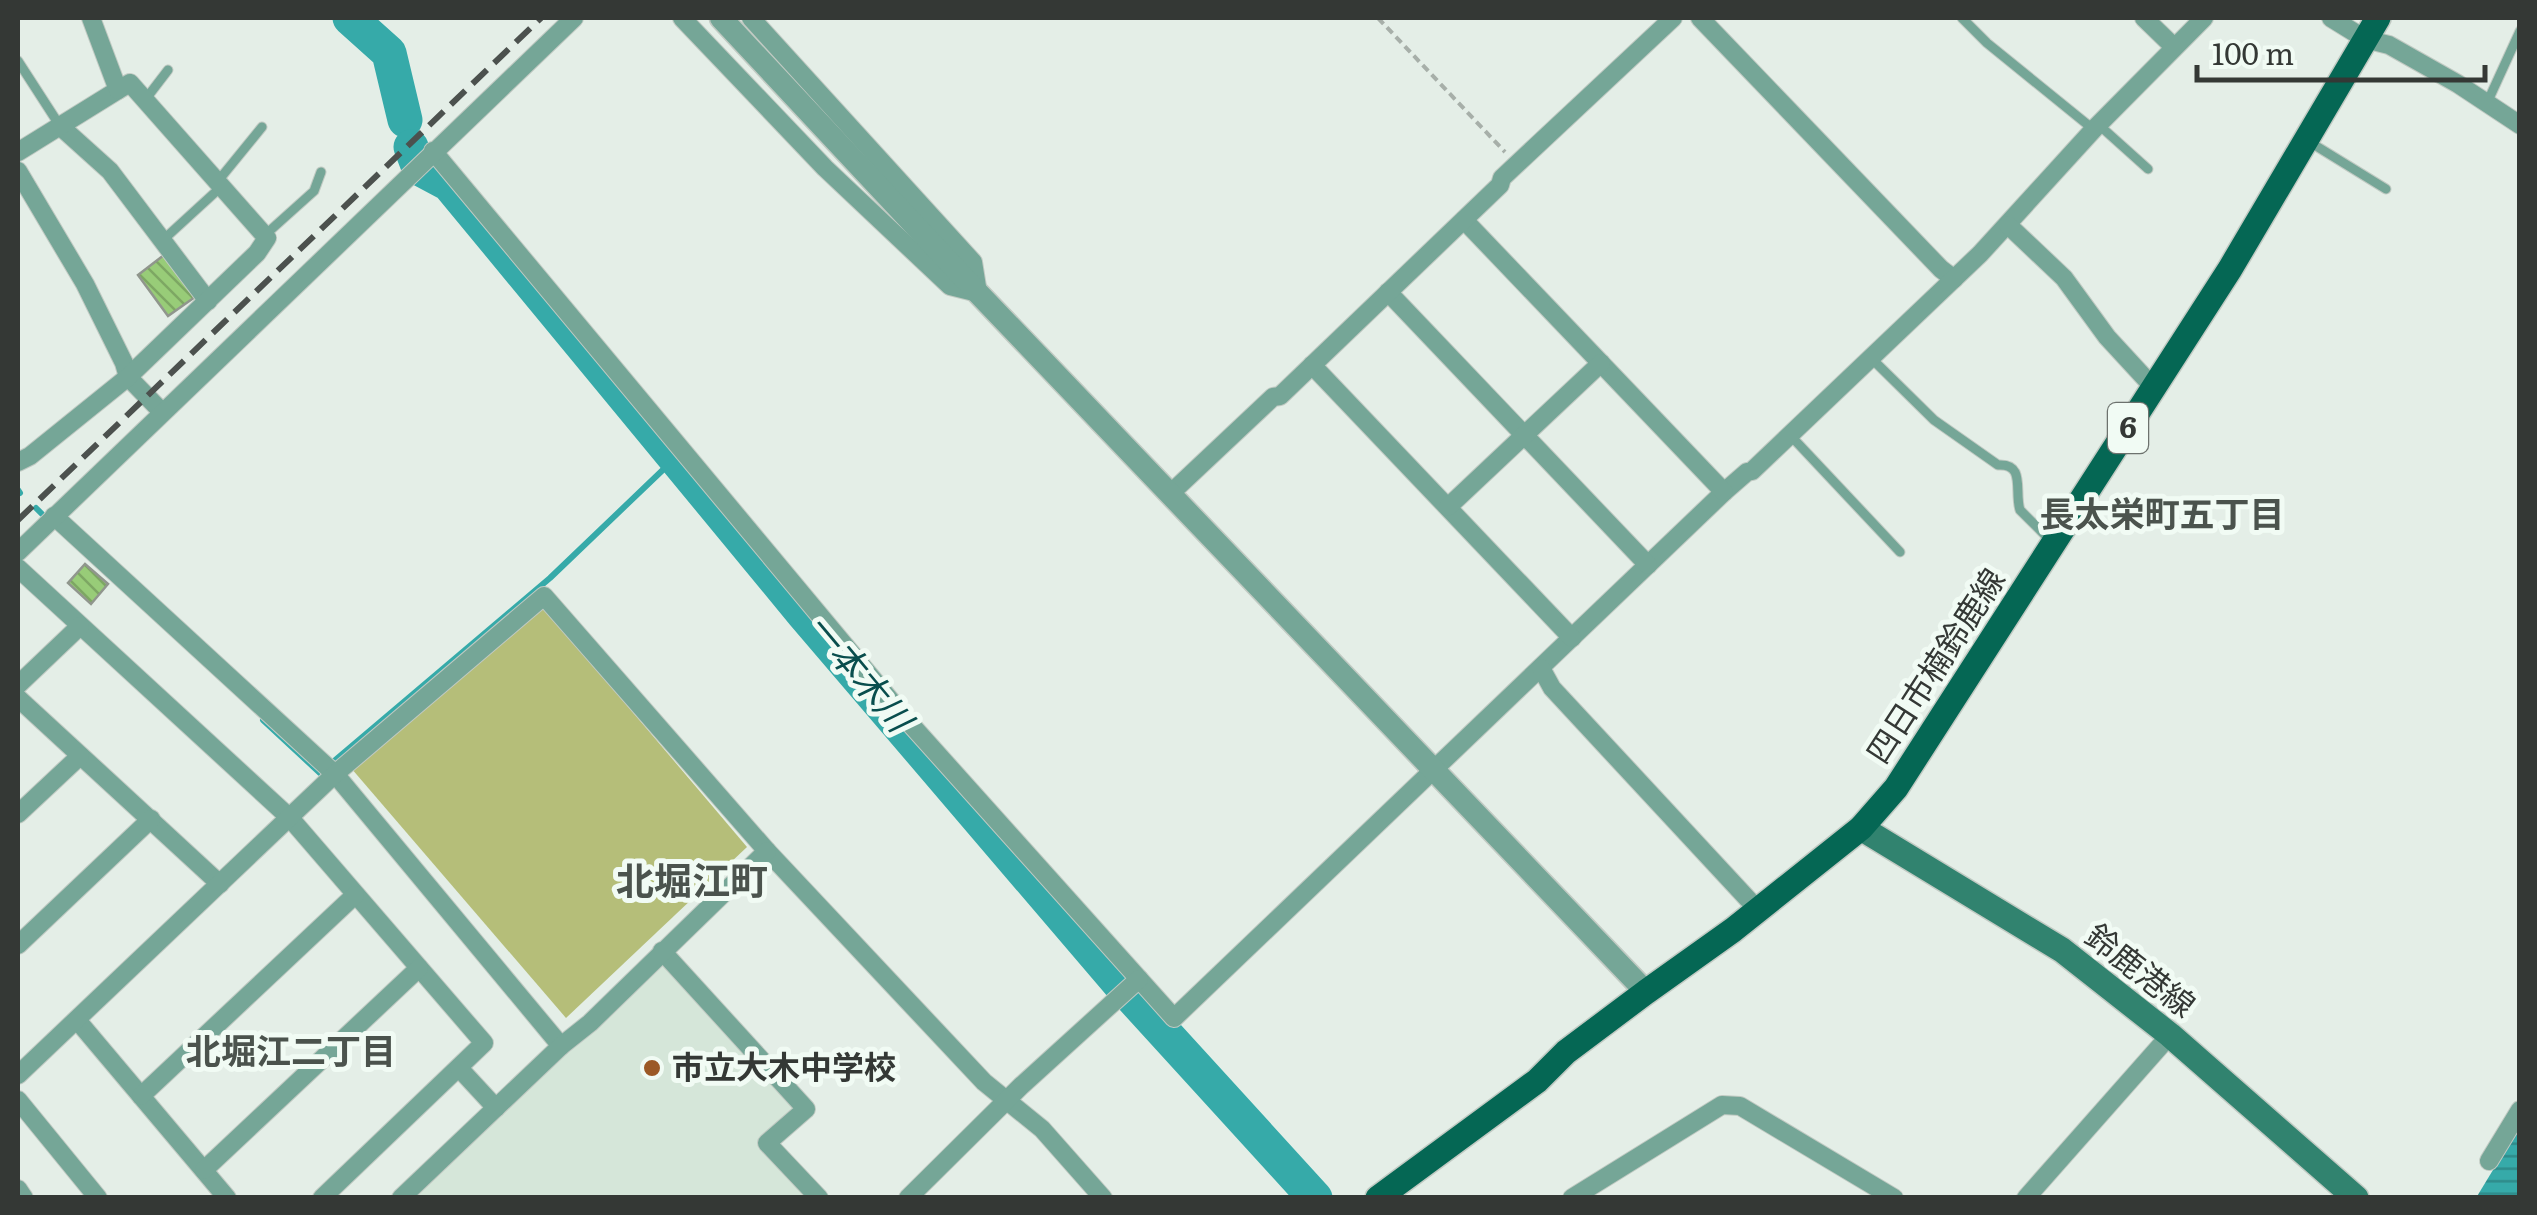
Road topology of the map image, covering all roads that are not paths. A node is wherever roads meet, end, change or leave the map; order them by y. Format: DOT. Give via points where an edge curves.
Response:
graph roads {
  1 [pos="90,18"];
  2 [pos="574,18"];
  3 [pos="682,18"];
  4 [pos="721,18"];
  5 [pos="752,18"];
  6 [pos="1673,18"];
  7 [pos="1700,18"];
  8 [pos="1962,18"];
  9 [pos="2144,18"];
  10 [pos="2204,18"];
  11 [pos="2331,18"];
  12 [pos="2372,28"];
  13 [pos="2520,32"];
  14 [pos="2174,47"];
  15 [pos="18,61"];
  16 [pos="168,70"];
  17 [pos="118,90"];
  18 [pos="145,100"];
  19 [pos="2487,103"];
  20 [pos="2520,124"];
  21 [pos="60,126"];
  22 [pos="262,127"];
  23 [pos="2096,127"];
  24 [pos="2306,140"];
  25 [pos="433,151"];
  26 [pos="18,152"];
  27 [pos="2148,169"];
  28 [pos="18,171"];
  29 [pos="322,172"];
  30 [pos="220,184"];
  31 [pos="2386,189"];
  32 [pos="1464,220"];
  33 [pos="2008,225"];
  34 [pos="265,235"];
  35 [pos="163,240"];
  36 [pos="1954,279"];
  37 [pos="1388,292"];
  38 [pos="978,293"];
  39 [pos="208,301"];
  40 [pos="1870,357"];
  41 [pos="1601,363"];
  42 [pos="1312,365"];
  43 [pos="128,377"];
  44 [pos="2154,388"];
  45 [pos="162,412"];
  46 [pos="1790,435"];
  47 [pos="1524,436"];
  48 [pos="18,462"];
  49 [pos="1724,492"];
  50 [pos="1170,493"];
  51 [pos="1448,507"];
  52 [pos="54,516"];
  53 [pos="2054,543"];
  54 [pos="18,552"];
  55 [pos="1900,552"];
  56 [pos="1648,565"];
  57 [pos="18,568"];
  58 [pos="80,626"];
  59 [pos="1572,638"];
  60 [pos="1541,668"];
  61 [pos="18,685"];
  62 [pos="18,698"];
  63 [pos="80,756"];
  64 [pos="329,770"];
  65 [pos="1435,770"];
  66 [pos="18,814"];
  67 [pos="290,818"];
  68 [pos="151,819"];
  69 [pos="1861,828"];
  70 [pos="768,851"];
  71 [pos="220,884"];
  72 [pos="355,894"];
  73 [pos="1758,910"];
  74 [pos="18,946"];
  75 [pos="662,951"];
  76 [pos="419,968"];
  77 [pos="1139,979"];
  78 [pos="1646,992"];
  79 [pos="77,1020"];
  80 [pos="2170,1036"];
  81 [pos="561,1046"];
  82 [pos="458,1068"];
  83 [pos="18,1075"];
  84 [pos="142,1096"];
  85 [pos="18,1100"];
  86 [pos="1009,1100"];
  87 [pos="496,1108"];
  88 [pos="2520,1110"];
  89 [pos="2489,1161"];
  90 [pos="204,1170"];
  91 [pos="18,1189"];
  92 [pos="331,1194"];
  93 [pos="24,1198"];
  94 [pos="98,1198"];
  95 [pos="227,1198"];
  96 [pos="401,1198"];
  97 [pos="819,1198"];
  98 [pos="908,1198"];
  99 [pos="1103,1198"];
  100 [pos="1378,1198"];
  101 [pos="1572,1198"];
  102 [pos="1894,1198"];
  103 [pos="2026,1198"];
  104 [pos="2356,1198"];
  1 -- 17 [label="street"];
  2 -- 25 [label="street"];
  3 -- 38 [label="street" via="950,286"];
  4 -- 38 [label="street"];
  5 -- 38 [label="street" via="974,262"];
  6 -- 32 [label="street"];
  7 -- 36 [label="street"];
  8 -- 23 [label="lane"];
  9 -- 14 [label="street"];
  10 -- 14 [label="street"];
  11 -- 12 [label="street"];
  12 -- 19 [label="street"];
  12 -- 24 [label="main road, 四日市楠鈴鹿線 / 6"];
  13 -- 19 [label="lane"];
  14 -- 23 [label="street"];
  15 -- 21 [label="lane"];
  16 -- 18 [label="lane"];
  17 -- 18 [label="street" via="130,83"];
  17 -- 21 [label="street"];
  18 -- 30 [label="street"];
  19 -- 20 [label="street"];
  21 -- 26 [label="street"];
  21 -- 35 [label="street" via="110,171"];
  22 -- 30 [label="lane"];
  23 -- 27 [label="lane"];
  23 -- 33 [label="street"];
  24 -- 31 [label="lane"];
  24 -- 44 [label="main road, 四日市楠鈴鹿線 / 6"];
  25 -- 45 [label="street"];
  25 -- 77 [label="street" via="906,719"];
  28 -- 43 [label="street"];
  29 -- 34 [label="lane" via="314,191"];
  30 -- 34 [label="street"];
  30 -- 35 [label="lane"];
  32 -- 37 [label="street"];
  32 -- 41 [label="street"];
  33 -- 36 [label="street"];
  33 -- 44 [label="street" via="2064,278"];
  34 -- 39 [label="street" via="258,253"];
  35 -- 39 [label="street"];
  36 -- 40 [label="street"];
  37 -- 42 [label="street"];
  37 -- 47 [label="street"];
  38 -- 50 [label="street"];
  39 -- 43 [label="street"];
  40 -- 46 [label="street"];
  40 -- 53 [label="lane" via="1934,420 2013,469 2020,510"];
  41 -- 47 [label="street"];
  41 -- 49 [label="street"];
  42 -- 50 [label="street"];
  42 -- 51 [label="street"];
  43 -- 45 [label="street"];
  43 -- 48 [label="street"];
  44 -- 53 [label="main road, 四日市楠鈴鹿線 / 6"];
  45 -- 52 [label="street"];
  46 -- 49 [label="street"];
  46 -- 55 [label="lane"];
  47 -- 51 [label="street"];
  47 -- 56 [label="street"];
  49 -- 56 [label="street"];
  50 -- 65 [label="street"];
  51 -- 59 [label="street"];
  52 -- 54 [label="street"];
  52 -- 64 [label="street"];
  53 -- 69 [label="main road, 四日市楠鈴鹿線 / 6" via="1896,788"];
  56 -- 59 [label="street"];
  57 -- 58 [label="street"];
  58 -- 61 [label="street"];
  58 -- 67 [label="street"];
  59 -- 60 [label="street"];
  60 -- 65 [label="street"];
  60 -- 73 [label="street" via="1552,688"];
  62 -- 63 [label="street"];
  63 -- 66 [label="street"];
  63 -- 68 [label="street"];
  64 -- 67 [label="street"];
  64 -- 70 [label="street" via="544,596"];
  64 -- 81 [label="street"];
  65 -- 77 [label="street" via="1174,1018"];
  65 -- 78 [label="street"];
  67 -- 71 [label="street"];
  67 -- 72 [label="street"];
  68 -- 71 [label="street"];
  68 -- 74 [label="street"];
  69 -- 73 [label="main road, 四日市楠鈴鹿線 / 6"];
  69 -- 80 [label="main road, 鈴鹿港線" via="2062,950"];
  70 -- 75 [label="street"];
  70 -- 86 [label="street" via="984,1082"];
  71 -- 79 [label="street"];
  72 -- 76 [label="street"];
  72 -- 84 [label="street"];
  73 -- 78 [label="main road, 四日市楠鈴鹿線 / 6"];
  75 -- 81 [label="street"];
  75 -- 97 [label="street" via="806,1109 766,1143"];
  76 -- 82 [label="street" via="484,1043"];
  76 -- 90 [label="street"];
  77 -- 86 [label="street"];
  78 -- 100 [label="main road, 四日市楠鈴鹿線 / 6"];
  79 -- 83 [label="street"];
  79 -- 84 [label="street"];
  80 -- 103 [label="street"];
  80 -- 104 [label="main road, 鈴鹿港線"];
  81 -- 87 [label="street"];
  82 -- 87 [label="street"];
  82 -- 92 [label="street"];
  84 -- 90 [label="street"];
  85 -- 94 [label="street"];
  86 -- 98 [label="street"];
  86 -- 99 [label="street"];
  87 -- 96 [label="street"];
  88 -- 89 [label="street"];
  90 -- 95 [label="street"];
  91 -- 93 [label="street"];
  101 -- 102 [label="street" via="1722,1105 1740,1106"];
}
